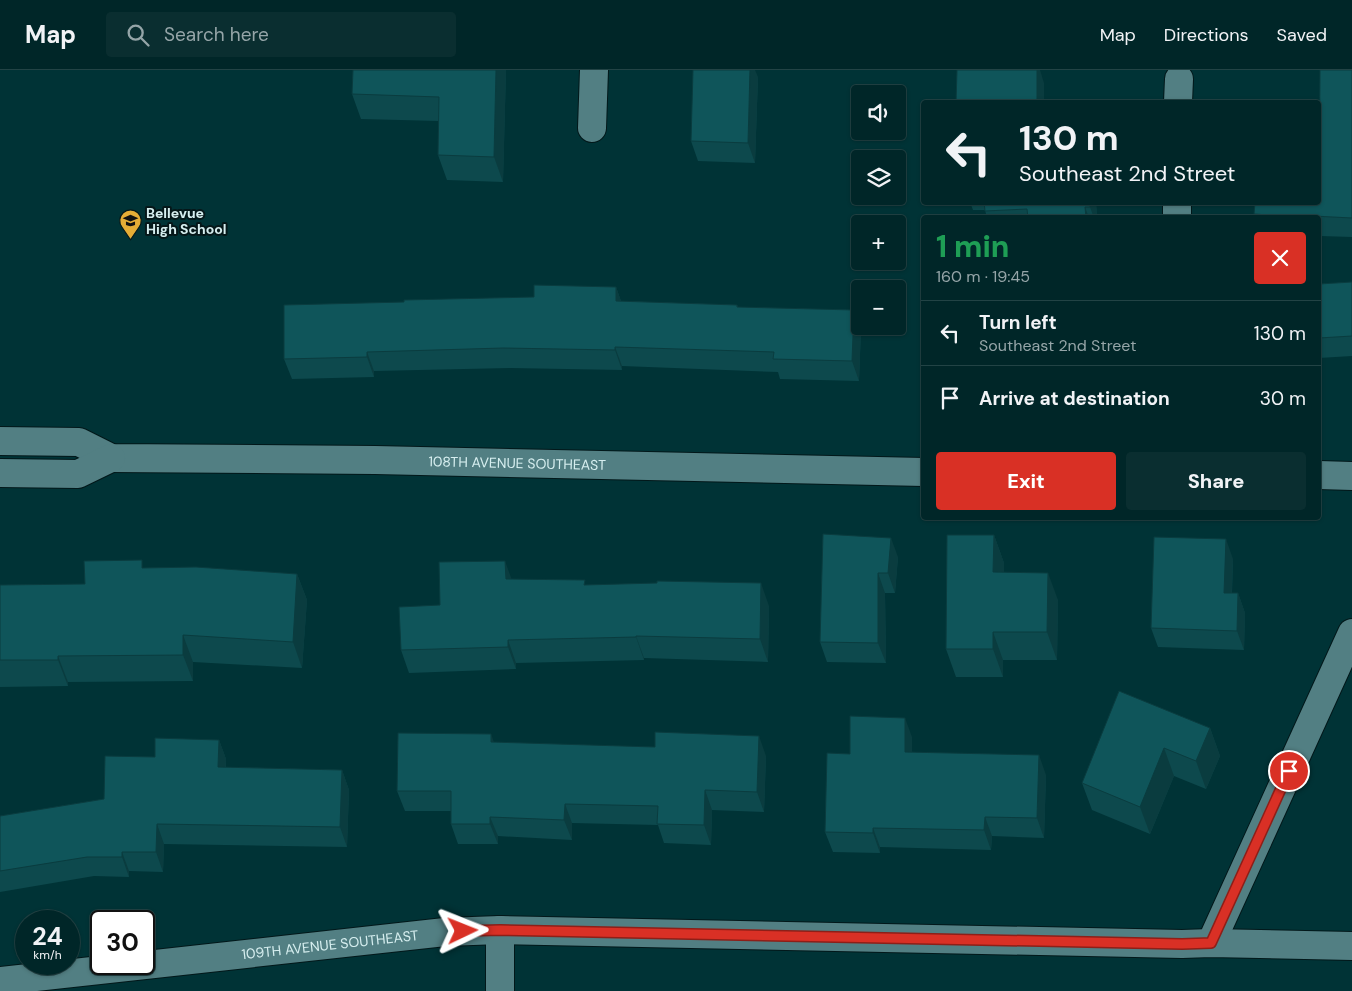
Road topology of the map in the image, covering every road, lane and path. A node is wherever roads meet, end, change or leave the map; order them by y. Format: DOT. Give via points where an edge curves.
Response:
graph roads {
  1 [pos="594,70"];
  2 [pos="592,128"];
  3 [pos="0,441"];
  4 [pos="111,458"];
  5 [pos="921,472"];
  6 [pos="0,473"];
  7 [pos="1321,475"];
  8 [pos="1352,476"];
  9 [pos="1352,633"];
  10 [pos="500,930"];
  11 [pos="1211,943"];
  12 [pos="1352,946"];
  13 [pos="0,981"];
  14 [pos="68,982"];
  15 [pos="500,991"];
  1 -- 2 [label="street"];
  3 -- 4 [label="street, 108TH AVENUE SOUTHEAST" via="80,442"];
  4 -- 5 [label="street, 108TH AVENUE SOUTHEAST" via="375,460"];
  4 -- 6 [label="street, 108TH AVENUE SOUTHEAST" via="78,474"];
  7 -- 8 [label="street"];
  9 -- 11 [label="street"];
  10 -- 11 [label="street, 109TH AVENUE SOUTHEAST"];
  10 -- 14 [label="street, 109TH AVENUE SOUTHEAST" via="445,932"];
  10 -- 15 [label="street"];
  11 -- 12 [label="street, 109TH AVENUE SOUTHEAST"];
  13 -- 14 [label="street, 109TH AVENUE SOUTHEAST"];
}
